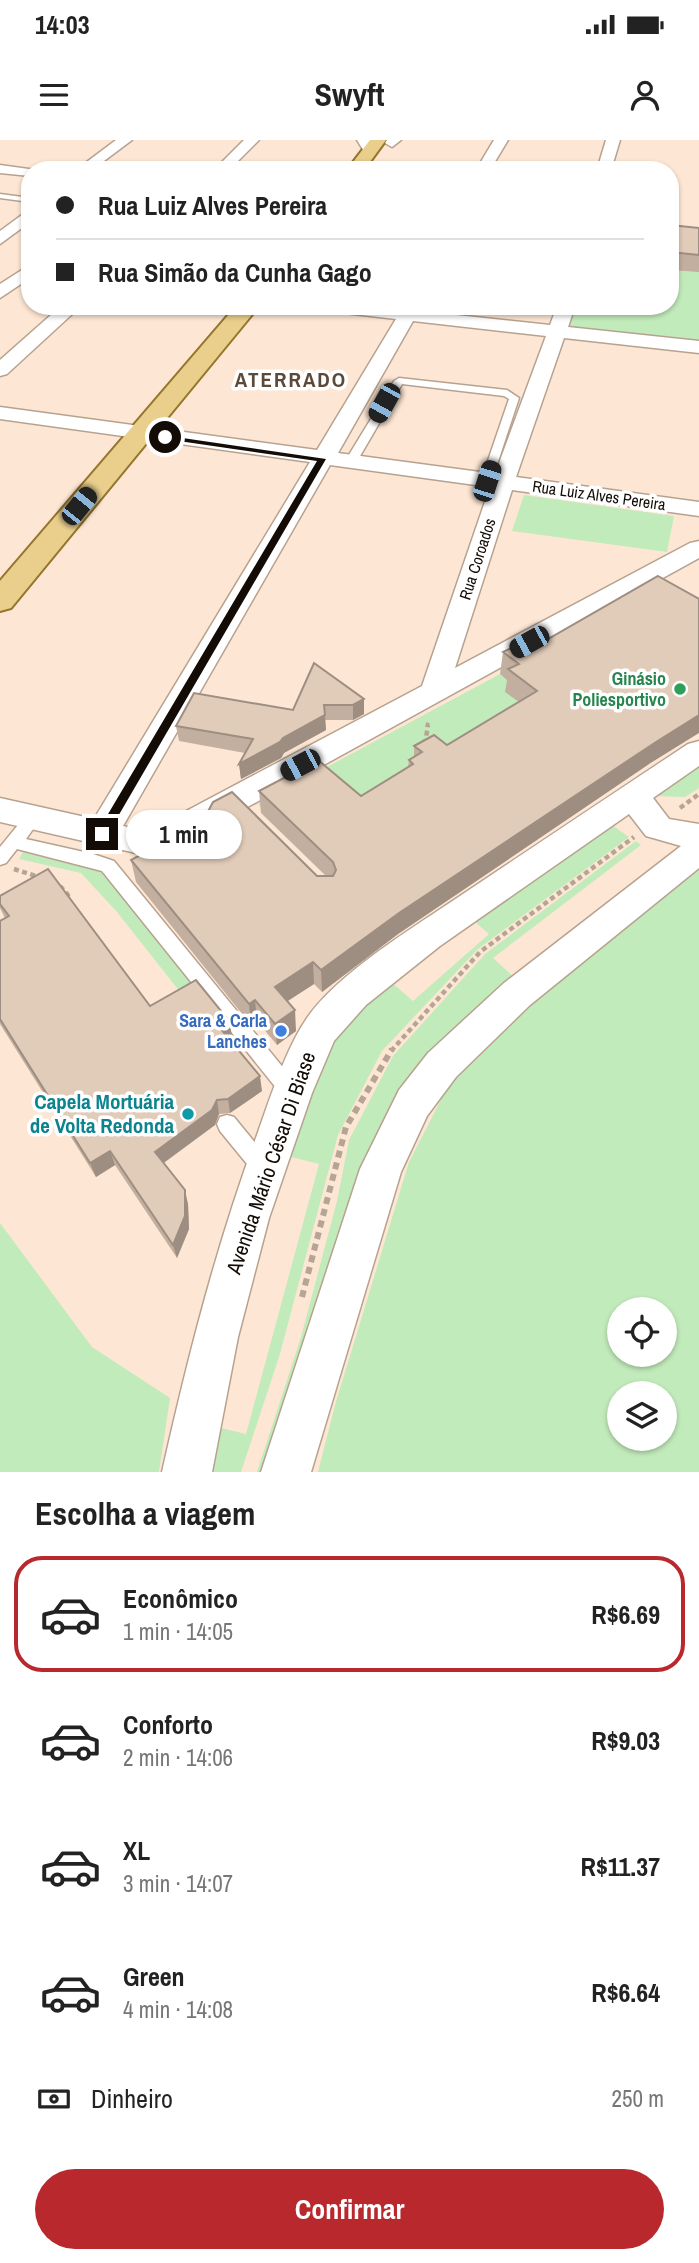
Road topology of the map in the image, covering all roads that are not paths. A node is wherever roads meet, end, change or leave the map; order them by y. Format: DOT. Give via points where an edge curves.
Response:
graph roads {
  1 [pos="125,140"];
  2 [pos="252,140"];
  3 [pos="501,140"];
  4 [pos="613,140"];
  5 [pos="379,142"];
  6 [pos="96,161"];
  7 [pos="230,161"];
  8 [pos="363,161"];
  9 [pos="488,161"];
  10 [pos="607,161"];
  11 [pos="2,171"];
  12 [pos="21,172"];
  13 [pos="0,196"];
  14 [pos="21,199"];
  15 [pos="21,222"];
  16 [pos="0,239"];
  17 [pos="0,270"];
  18 [pos="21,272"];
  19 [pos="21,277"];
  20 [pos="0,293"];
  21 [pos="62,315"];
  22 [pos="240,315"];
  23 [pos="408,315"];
  24 [pos="434,315"];
  25 [pos="563,315"];
  26 [pos="559,331"];
  27 [pos="699,346"];
  28 [pos="0,370"];
  29 [pos="0,413"];
  30 [pos="139,433"];
  31 [pos="322,459"];
  32 [pos="350,463"];
  33 [pos="495,482"];
  34 [pos="699,503"];
  35 [pos="699,509"];
  36 [pos="697,549"];
  37 [pos="0,601"];
  38 [pos="431,703"];
  39 [pos="699,751"];
  40 [pos="635,792"];
  41 [pos="0,810"];
  42 [pos="23,830"];
  43 [pos="102,834"];
  44 [pos="699,836"];
  45 [pos="699,850"];
  46 [pos="6,864"];
  47 [pos="292,1093"];
  48 [pos="227,1124"];
  49 [pos="264,1170"];
  50 [pos="187,1472"];
  51 [pos="286,1472"];
  1 -- 6 [label="street"];
  2 -- 7 [label="street"];
  3 -- 9 [label="street"];
  4 -- 10 [label="street"];
  5 -- 8 [label="main road"];
  11 -- 12 [label="street"];
  13 -- 14 [label="lane"];
  15 -- 16 [label="street"];
  17 -- 18 [label="street"];
  19 -- 20 [label="street"];
  21 -- 28 [label="street"];
  22 -- 30 [label="main road"];
  23 -- 31 [label="street"];
  24 -- 26 [label="street"];
  25 -- 26 [label="street, Rua Coroados"];
  26 -- 27 [label="street"];
  26 -- 33 [label="street, Rua Coroados"];
  29 -- 30 [label="street, Rua Luiz Alves Pereira"];
  30 -- 31 [label="street, Rua Luiz Alves Pereira"];
  30 -- 37 [label="main road"];
  31 -- 32 [label="street, Rua Luiz Alves Pereira"];
  31 -- 43 [label="street"];
  32 -- 33 [label="street, Rua Luiz Alves Pereira"];
  32 -- 33 [label="lane" via="399,381 508,393 514,398"];
  33 -- 35 [label="street, Rua Luiz Alves Pereira"];
  33 -- 38 [label="street, Rua Coroados"];
  34 -- 35 [label="street"];
  35 -- 36 [label="street"];
  36 -- 38 [label="street" via="659,583"];
  38 -- 43 [label="street" via="241,806 156,840"];
  39 -- 40 [label="street, Avenida Mário César Di Biase"];
  40 -- 44 [label="street" via="650,823 666,832"];
  40 -- 47 [label="street, Avenida Mário César Di Biase" via="481,898 353,994 320,1030"];
  41 -- 42 [label="street"];
  42 -- 43 [label="street"];
  42 -- 46 [label="lane"];
  42 -- 47 [label="lane" via="108,866"];
  45 -- 51 [label="street" via="517,994 442,1065 413,1102 381,1169"];
  47 -- 49 [label="street, Avenida Mário César Di Biase"];
  48 -- 49 [label="lane"];
  49 -- 50 [label="street, Avenida Mário César Di Biase" via="215,1337"];
}
